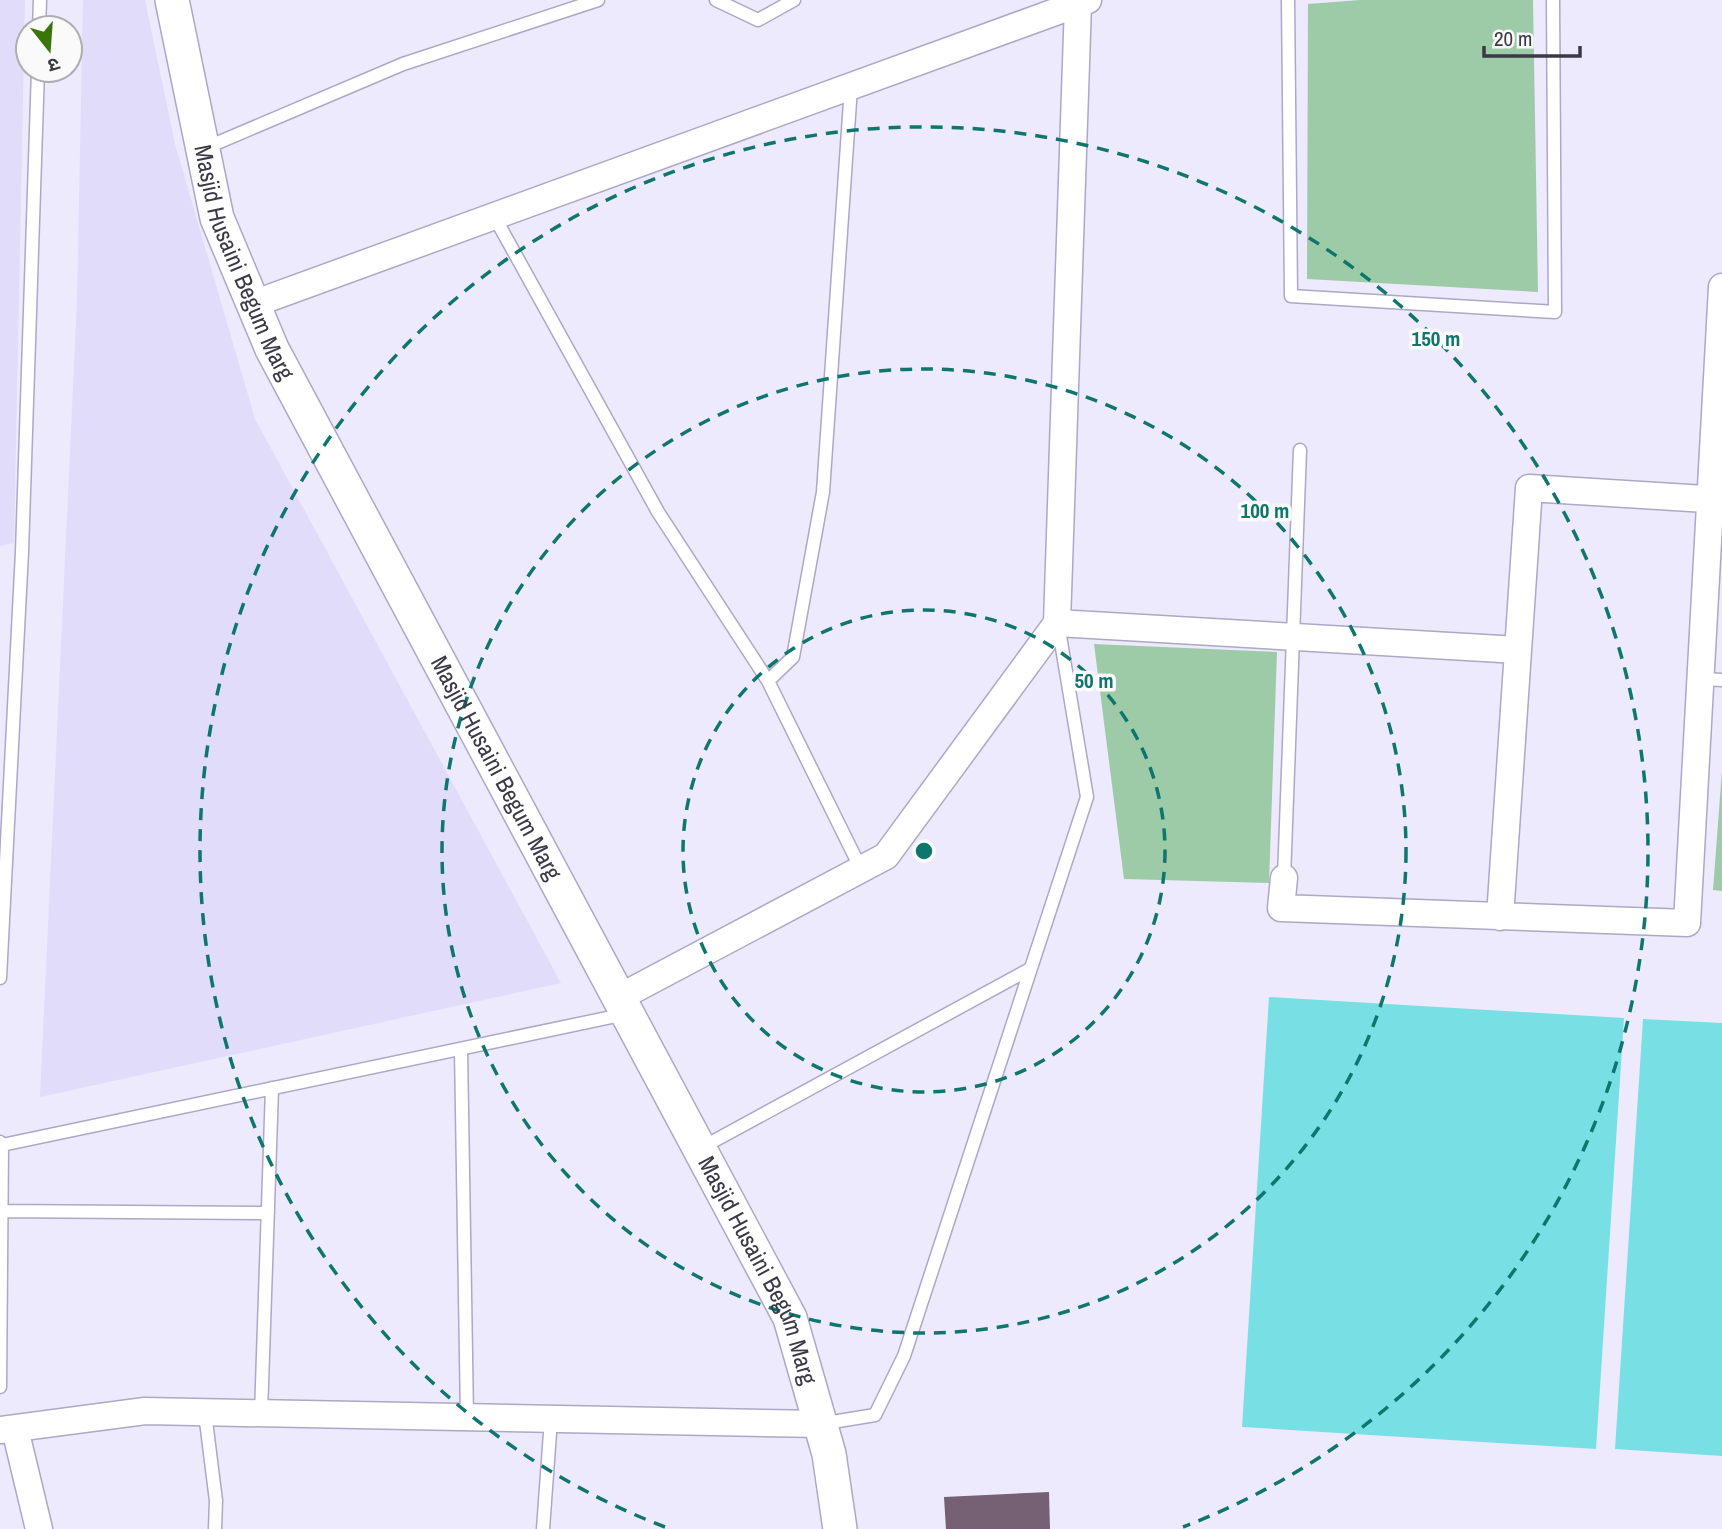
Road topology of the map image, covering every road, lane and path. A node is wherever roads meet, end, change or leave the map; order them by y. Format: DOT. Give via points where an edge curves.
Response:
graph roads {
  1 [pos="172,0"];
  2 [pos="598,0"];
  3 [pos="716,0"];
  4 [pos="794,0"];
  5 [pos="1288,0"];
  6 [pos="1553,0"];
  7 [pos="1083,2"];
  8 [pos="38,84"];
  9 [pos="851,86"];
  10 [pos="202,149"];
  11 [pos="494,216"];
  12 [pos="1722,287"];
  13 [pos="253,304"];
  14 [pos="1721,341"];
  15 [pos="1300,450"];
  16 [pos="1716,499"];
  17 [pos="1057,623"];
  18 [pos="1291,637"];
  19 [pos="1518,650"];
  20 [pos="1712,679"];
  21 [pos="768,681"];
  22 [pos="861,869"];
  23 [pos="1284,878"];
  24 [pos="1500,917"];
  25 [pos="1030,969"];
  26 [pos="0,978"];
  27 [pos="624,1005"];
  28 [pos="461,1049"];
  29 [pos="272,1088"];
  30 [pos="1,1144"];
  31 [pos="701,1148"];
  32 [pos="2,1211"];
  33 [pos="268,1213"];
  34 [pos="0,1387"];
  35 [pos="205,1412"];
  36 [pos="261,1414"];
  37 [pos="467,1417"];
  38 [pos="551,1419"];
  39 [pos="820,1424"];
  40 [pos="8,1429"];
  41 [pos="39,1529"];
  42 [pos="215,1529"];
  43 [pos="543,1529"];
  44 [pos="840,1529"];
  1 -- 10 [label="street, Masjid Husaini Begum Marg"];
  2 -- 10 [label="lane" via="402,64"];
  3 -- 4 [label="lane" via="758,20"];
  5 -- 6 [label="lane" via="1292,296 1555,312"];
  7 -- 9 [label="street"];
  7 -- 17 [label="street"];
  8 -- 26 [label="lane" via="22,552"];
  9 -- 11 [label="street"];
  9 -- 21 [label="lane" via="823,492 793,657"];
  10 -- 13 [label="street, Masjid Husaini Begum Marg" via="216,218"];
  11 -- 13 [label="street"];
  11 -- 21 [label="lane" via="658,513"];
  12 -- 14 [label="street"];
  13 -- 27 [label="street, Masjid Husaini Begum Marg" via="272,349"];
  14 -- 16 [label="street"];
  15 -- 18 [label="lane"];
  16 -- 19 [label="street" via="1529,488"];
  16 -- 20 [label="street"];
  17 -- 18 [label="street"];
  17 -- 22 [label="street" via="886,856"];
  17 -- 25 [label="lane" via="1087,797"];
  18 -- 19 [label="street"];
  18 -- 23 [label="lane"];
  19 -- 24 [label="street"];
  20 -- 24 [label="street" via="1687,923"];
  21 -- 22 [label="lane"];
  22 -- 27 [label="street"];
  23 -- 24 [label="street" via="1281,908"];
  25 -- 31 [label="lane"];
  25 -- 39 [label="lane" via="904,1356 875,1415"];
  27 -- 28 [label="lane"];
  27 -- 31 [label="street, Masjid Husaini Begum Marg"];
  28 -- 29 [label="lane"];
  28 -- 37 [label="lane"];
  29 -- 30 [label="lane"];
  29 -- 33 [label="lane"];
  30 -- 32 [label="lane"];
  31 -- 39 [label="street, Masjid Husaini Begum Marg" via="789,1318"];
  32 -- 33 [label="lane"];
  32 -- 34 [label="lane"];
  33 -- 36 [label="lane"];
  35 -- 36 [label="street"];
  35 -- 40 [label="street" via="145,1411"];
  35 -- 42 [label="lane"];
  36 -- 37 [label="street"];
  37 -- 38 [label="street"];
  38 -- 39 [label="street"];
  38 -- 43 [label="lane"];
  39 -- 44 [label="street, Masjid Husaini Begum Marg"];
  40 -- 41 [label="street"];
}
